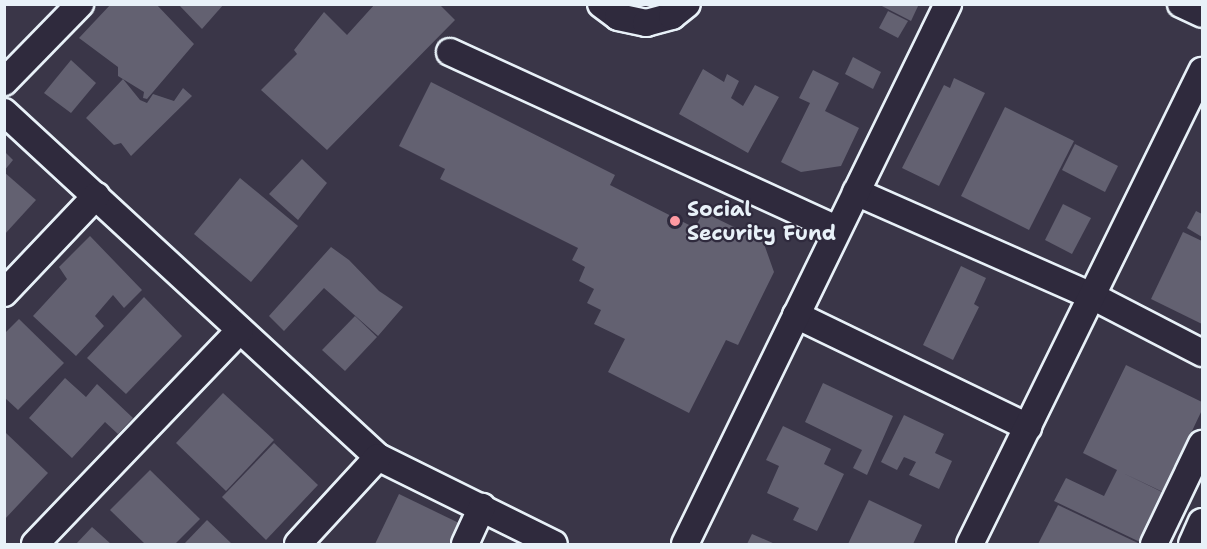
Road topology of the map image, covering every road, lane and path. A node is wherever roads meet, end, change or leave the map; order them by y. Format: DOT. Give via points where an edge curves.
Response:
graph roads {
  1 [pos="80,4"];
  2 [pos="601,4"];
  3 [pos="687,4"];
  4 [pos="948,4"];
  5 [pos="1181,4"];
  6 [pos="1203,15"];
  7 [pos="450,52"];
  8 [pos="1203,71"];
  9 [pos="4,81"];
  10 [pos="4,112"];
  11 [pos="856,192"];
  12 [pos="96,196"];
  13 [pos="837,229"];
  14 [pos="4,292"];
  15 [pos="1092,297"];
  16 [pos="796,315"];
  17 [pos="240,330"];
  18 [pos="1203,352"];
  19 [pos="1028,427"];
  20 [pos="1203,444"];
  21 [pos="378,458"];
  22 [pos="482,507"];
  23 [pos="1203,522"];
  24 [pos="34,544"];
  25 [pos="298,544"];
  26 [pos="465,544"];
  27 [pos="554,544"];
  28 [pos="685,544"];
  29 [pos="970,544"];
  30 [pos="1154,544"];
  31 [pos="1192,544"];
  1 -- 9 [label="street"];
  2 -- 3 [label="street" via="618,17 646,23 672,16"];
  4 -- 11 [label="street"];
  5 -- 6 [label="street"];
  7 -- 13 [label="street"];
  8 -- 15 [label="street"];
  10 -- 12 [label="street"];
  11 -- 13 [label="street"];
  11 -- 15 [label="street"];
  12 -- 14 [label="street"];
  12 -- 17 [label="street"];
  13 -- 16 [label="street"];
  15 -- 18 [label="street"];
  15 -- 19 [label="street"];
  16 -- 19 [label="street"];
  16 -- 28 [label="street"];
  17 -- 21 [label="street"];
  17 -- 24 [label="street"];
  19 -- 29 [label="street"];
  20 -- 30 [label="street"];
  21 -- 22 [label="street"];
  21 -- 25 [label="street"];
  22 -- 26 [label="street"];
  22 -- 27 [label="street"];
  23 -- 31 [label="street"];
}
